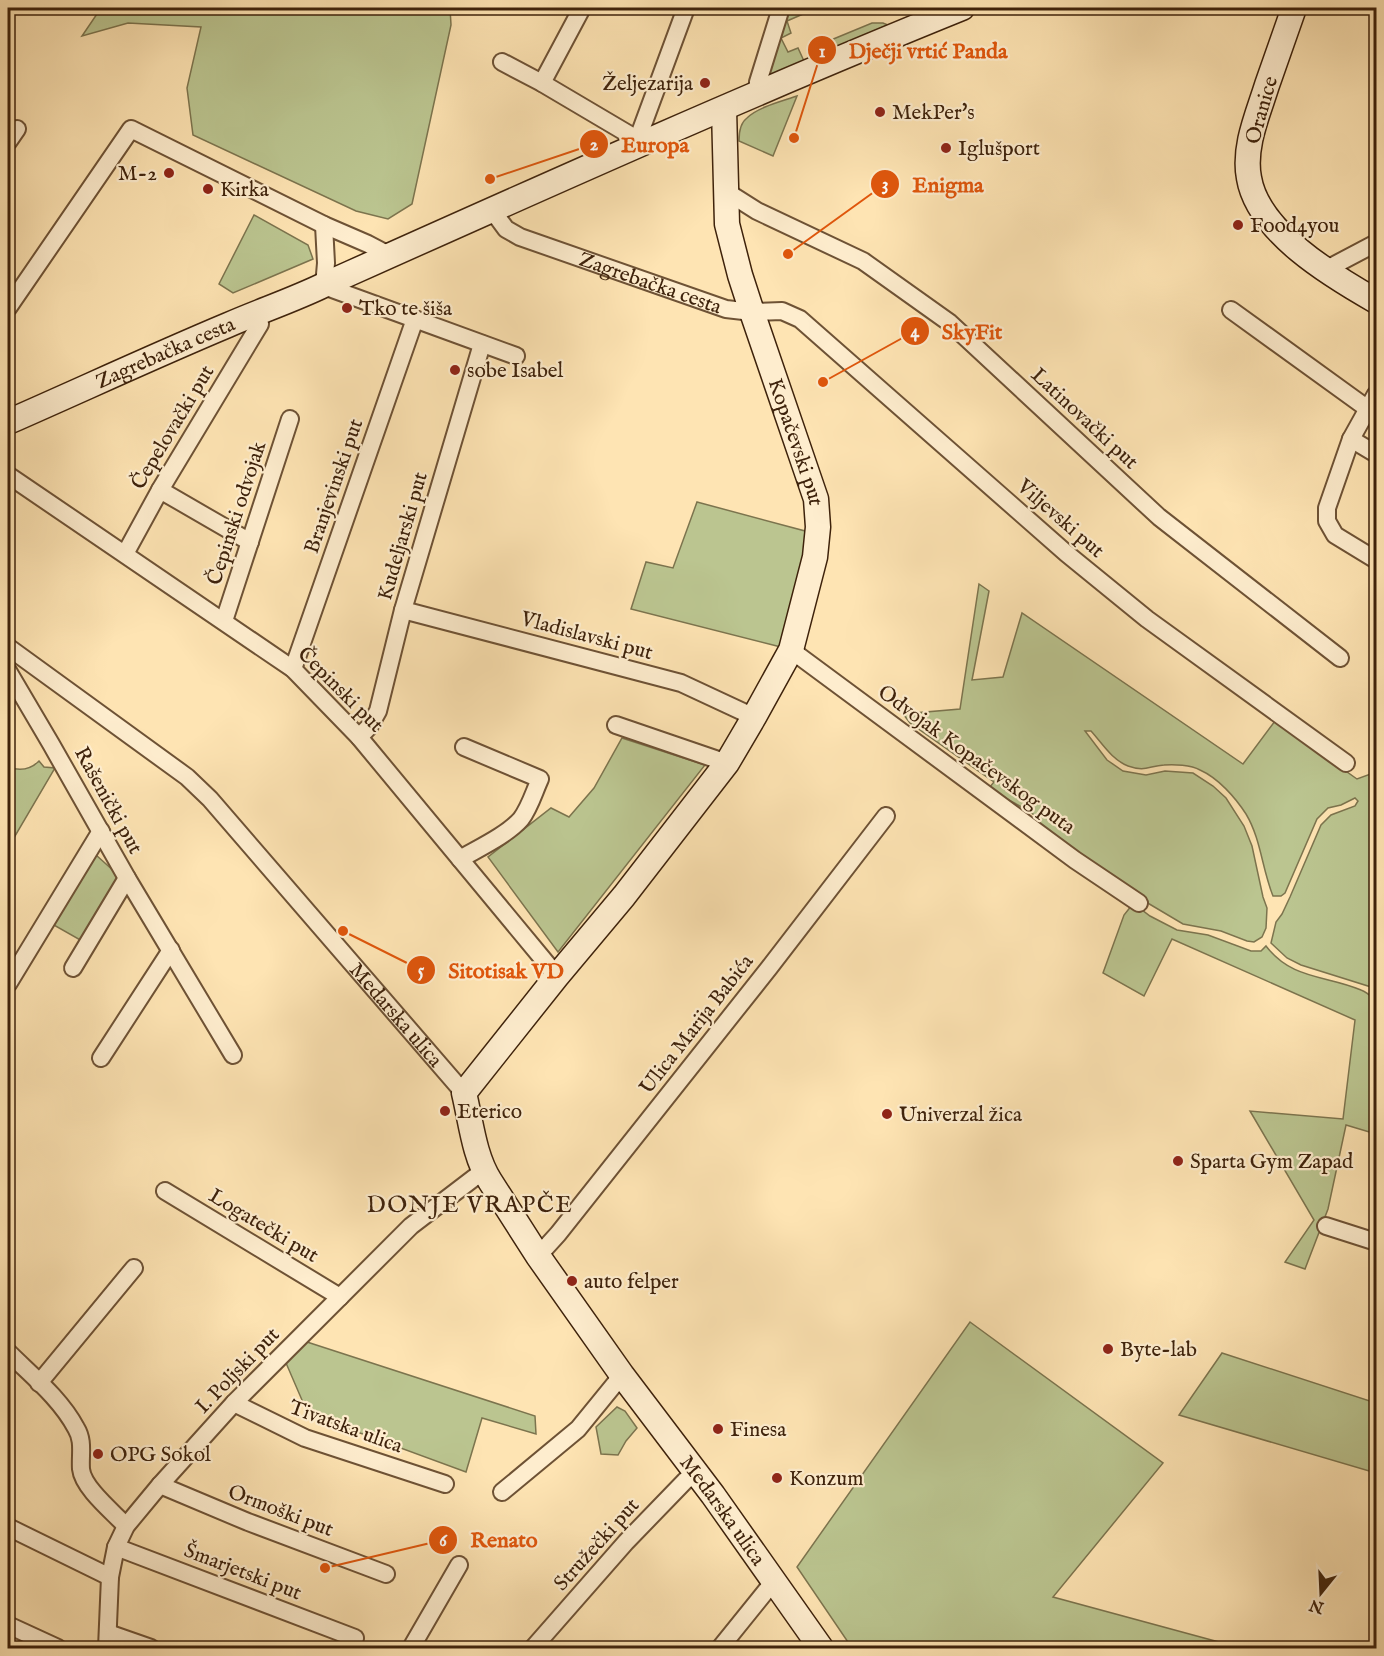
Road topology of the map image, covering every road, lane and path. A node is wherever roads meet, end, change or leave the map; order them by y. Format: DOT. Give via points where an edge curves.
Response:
graph roads {
  1 [pos="582,8"];
  2 [pos="686,8"];
  3 [pos="782,8"];
  4 [pos="962,8"];
  5 [pos="1294,8"];
  6 [pos="921,15"];
  7 [pos="502,62"];
  8 [pos="542,83"];
  9 [pos="756,95"];
  10 [pos="724,109"];
  11 [pos="640,144"];
  12 [pos="727,192"];
  13 [pos="492,210"];
  14 [pos="324,225"];
  15 [pos="1377,243"];
  16 [pos="389,255"];
  17 [pos="1325,270"];
  18 [pos="324,286"];
  19 [pos="1377,301"];
  20 [pos="8,308"];
  21 [pos="1231,310"];
  22 [pos="752,312"];
  23 [pos="415,319"];
  24 [pos="260,324"];
  25 [pos="482,344"];
  26 [pos="516,356"];
  27 [pos="1377,394"];
  28 [pos="1368,409"];
  29 [pos="290,419"];
  30 [pos="8,422"];
  31 [pos="1351,439"];
  32 [pos="1377,454"];
  33 [pos="8,475"];
  34 [pos="160,490"];
  35 [pos="250,542"];
  36 [pos="124,554"];
  37 [pos="1377,560"];
  38 [pos="404,610"];
  39 [pos="224,621"];
  40 [pos="8,646"];
  41 [pos="791,650"];
  42 [pos="1340,658"];
  43 [pos="293,669"];
  44 [pos="8,671"];
  45 [pos="754,717"];
  46 [pos="616,725"];
  47 [pos="359,737"];
  48 [pos="464,747"];
  49 [pos="727,763"];
  50 [pos="1346,763"];
  51 [pos="886,816"];
  52 [pos="101,831"];
  53 [pos="460,859"];
  54 [pos="127,878"];
  55 [pos="1139,903"];
  56 [pos="171,950"];
  57 [pos="72,968"];
  58 [pos="557,976"];
  59 [pos="8,984"];
  60 [pos="233,1055"];
  61 [pos="101,1058"];
  62 [pos="464,1093"];
  63 [pos="483,1171"];
  64 [pos="165,1191"];
  65 [pos="1326,1226"];
  66 [pos="1377,1242"];
  67 [pos="538,1256"];
  68 [pos="134,1268"];
  69 [pos="340,1297"];
  70 [pos="8,1352"];
  71 [pos="622,1376"];
  72 [pos="39,1383"];
  73 [pos="234,1403"];
  74 [pos="696,1472"];
  75 [pos="445,1484"];
  76 [pos="160,1485"];
  77 [pos="502,1492"];
  78 [pos="8,1527"];
  79 [pos="126,1527"];
  80 [pos="116,1547"];
  81 [pos="459,1565"];
  82 [pos="386,1574"];
  83 [pos="110,1577"];
  84 [pos="774,1581"];
  85 [pos="8,1625"];
  86 [pos="355,1638"];
  87 [pos="107,1641"];
  88 [pos="58,1648"];
  89 [pos="151,1648"];
  90 [pos="411,1648"];
  91 [pos="533,1648"];
  92 [pos="720,1648"];
  93 [pos="821,1648"];
  1 -- 8 [label="street"];
  2 -- 11 [label="street" via="641,130"];
  3 -- 9 [label="street"];
  4 -- 6 [label="street, Zagrebačka cesta"];
  5 -- 17 [label="street, Oranice" via="1250,142 1249,178 1265,215"];
  6 -- 9 [label="street, Zagrebačka cesta"];
  7 -- 8 [label="street"];
  8 -- 11 [label="street"];
  9 -- 10 [label="street, Zagrebačka cesta"];
  10 -- 11 [label="street, Zagrebačka cesta"];
  10 -- 12 [label="street, Kopačevski put"];
  11 -- 13 [label="street, Zagrebačka cesta"];
  12 -- 22 [label="street, Kopačevski put" via="728,224"];
  12 -- 42 [label="street, Latinovački put" via="757,212 863,261 950,323 1160,517"];
  13 -- 16 [label="street, Zagrebačka cesta"];
  13 -- 22 [label="street, Zagrebačka cesta" via="506,229 520,237 726,309"];
  14 -- 16 [label="street"];
  14 -- 18 [label="street"];
  14 -- 20 [label="street" via="131,129"];
  15 -- 17 [label="street"];
  16 -- 18 [label="street, Zagrebačka cesta"];
  17 -- 19 [label="street, Oranice"];
  18 -- 23 [label="street"];
  18 -- 30 [label="street, Zagrebačka cesta"];
  21 -- 28 [label="street"];
  22 -- 41 [label="street, Kopačevski put" via="816,499 815,557"];
  22 -- 50 [label="street, Viljevski put" via="782,311 800,319 1075,561 1147,619"];
  23 -- 25 [label="street"];
  23 -- 43 [label="street, Branjevinski put"];
  24 -- 34 [label="street, Čepelovački put"];
  25 -- 26 [label="street"];
  25 -- 38 [label="street, Kudeljarski put"];
  27 -- 28 [label="street"];
  28 -- 31 [label="street"];
  29 -- 35 [label="street, Čepinski odvojak"];
  31 -- 32 [label="street"];
  31 -- 37 [label="street" via="1327,508 1327,521 1335,535"];
  33 -- 36 [label="street, Čepinski put"];
  34 -- 35 [label="street"];
  34 -- 36 [label="street, Čepelovački put"];
  35 -- 39 [label="street, Čepinski odvojak"];
  36 -- 39 [label="street, Čepinski put"];
  38 -- 45 [label="street, Vladislavski put" via="681,683"];
  38 -- 47 [label="street, Kudeljarski put" via="378,711"];
  39 -- 43 [label="street, Čepinski put"];
  40 -- 62 [label="street, Medarska ulica" via="187,777 210,799"];
  41 -- 45 [label="street, Kopačevski put"];
  41 -- 55 [label="street, Odvojak Kopačevskog puta"];
  43 -- 47 [label="street, Čepinski put"];
  44 -- 52 [label="street, Rašenički put"];
  45 -- 49 [label="street, Kopačevski put"];
  46 -- 49 [label="street"];
  47 -- 53 [label="street, Čepinski put"];
  48 -- 53 [label="street" via="540,779 521,818 511,828"];
  49 -- 58 [label="street, Kopačevski put"];
  51 -- 67 [label="street, Ulica Marija Babića"];
  52 -- 54 [label="street, Rašenički put"];
  52 -- 59 [label="street"];
  53 -- 58 [label="street, Čepinski put"];
  54 -- 56 [label="street, Rašenički put"];
  54 -- 57 [label="street"];
  56 -- 60 [label="street, Rašenički put"];
  56 -- 61 [label="street"];
  58 -- 62 [label="street, Kopačevski put"];
  62 -- 63 [label="street, Medarska ulica"];
  63 -- 67 [label="street, Medarska ulica"];
  63 -- 69 [label="street, I. Poljski put" via="411,1226"];
  64 -- 69 [label="street, Logatečki put"];
  65 -- 66 [label="street"];
  67 -- 71 [label="street, Medarska ulica"];
  68 -- 72 [label="street"];
  69 -- 73 [label="street, I. Poljski put"];
  70 -- 72 [label="street"];
  71 -- 74 [label="street, Medarska ulica"];
  71 -- 77 [label="street" via="578,1429"];
  72 -- 79 [label="street" via="77,1428 84,1479"];
  73 -- 75 [label="street, Tivatska ulica" via="305,1438"];
  73 -- 76 [label="street, I. Poljski put"];
  74 -- 84 [label="street, Medarska ulica"];
  74 -- 91 [label="street, Stružečki put" via="626,1542"];
  76 -- 79 [label="street, I. Poljski put"];
  76 -- 82 [label="street, Ormoški put"];
  78 -- 83 [label="street"];
  79 -- 80 [label="street, I. Poljski put"];
  80 -- 83 [label="street, I. Poljski put"];
  80 -- 86 [label="street, Šmarjetski put"];
  81 -- 90 [label="street"];
  83 -- 87 [label="street, I. Poljski put"];
  84 -- 92 [label="street"];
  84 -- 93 [label="street, Medarska ulica"];
  85 -- 88 [label="street"];
  87 -- 89 [label="street"];
}
